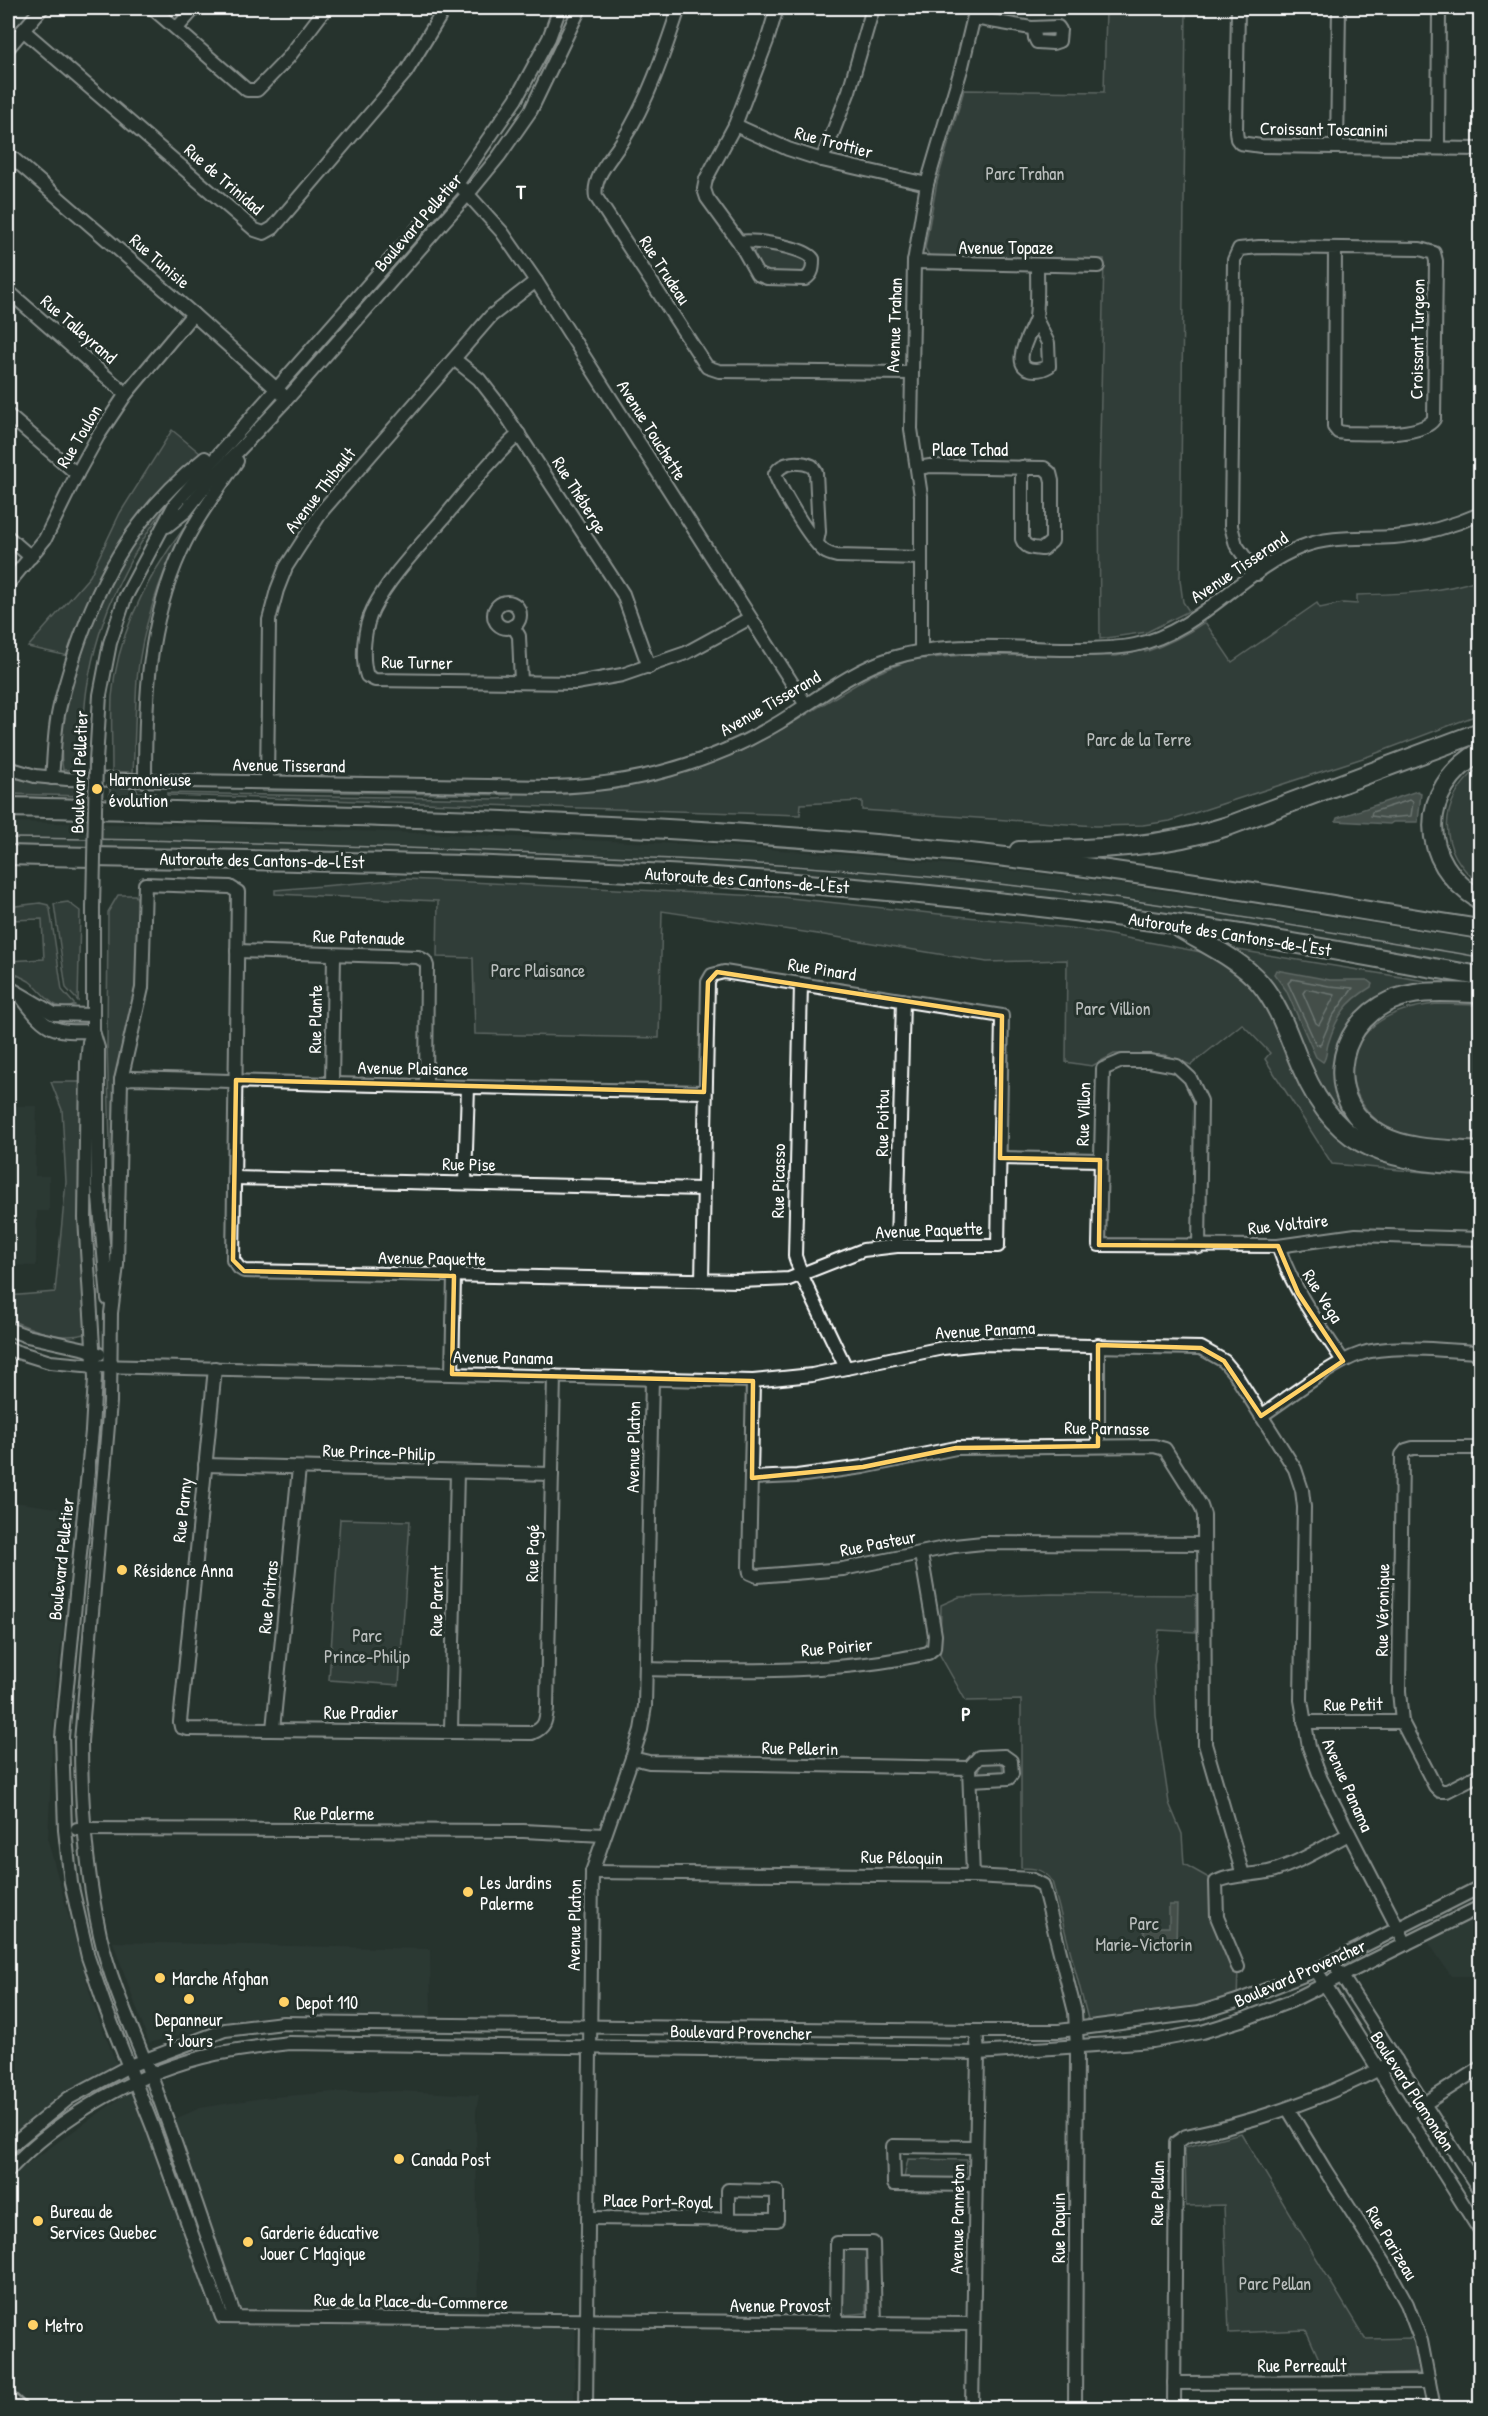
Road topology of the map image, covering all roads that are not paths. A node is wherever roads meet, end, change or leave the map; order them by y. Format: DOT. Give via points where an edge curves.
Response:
graph roads {
  1 [pos="42,8"];
  2 [pos="153,8"];
  3 [pos="195,8"];
  4 [pos="326,8"];
  5 [pos="445,8"];
  6 [pos="560,8"];
  7 [pos="580,8"];
  8 [pos="679,8"];
  9 [pos="777,8"];
  10 [pos="873,8"];
  11 [pos="1238,8"];
  12 [pos="1339,8"];
  13 [pos="1439,8"];
  14 [pos="975,13"];
  15 [pos="177,28"];
  16 [pos="1034,28"];
  17 [pos="23,30"];
  18 [pos="8,48"];
  19 [pos="735,125"];
  20 [pos="1337,147"];
  21 [pos="1438,148"];
  22 [pos="1480,149"];
  23 [pos="8,154"];
  24 [pos="822,160"];
  25 [pos="927,183"];
  26 [pos="457,184"];
  27 [pos="468,194"];
  28 [pos="739,242"];
  29 [pos="1335,248"];
  30 [pos="914,262"];
  31 [pos="1037,265"];
  32 [pos="1098,266"];
  33 [pos="536,281"];
  34 [pos="8,291"];
  35 [pos="193,314"];
  36 [pos="1036,319"];
  37 [pos="454,359"];
  38 [pos="911,373"];
  39 [pos="277,389"];
  40 [pos="126,394"];
  41 [pos="287,399"];
  42 [pos="8,415"];
  43 [pos="237,433"];
  44 [pos="519,434"];
  45 [pos="252,439"];
  46 [pos="1022,467"];
  47 [pos="918,468"];
  48 [pos="77,474"];
  49 [pos="1480,514"];
  50 [pos="163,529"];
  51 [pos="8,537"];
  52 [pos="817,542"];
  53 [pos="31,557"];
  54 [pos="921,558"];
  55 [pos="1257,574"];
  56 [pos="8,584"];
  57 [pos="750,618"];
  58 [pos="513,626"];
  59 [pos="921,651"];
  60 [pos="649,667"];
  61 [pos="521,682"];
  62 [pos="806,705"];
  63 [pos="1480,732"];
  64 [pos="1480,752"];
  65 [pos="8,768"];
  66 [pos="52,778"];
  67 [pos="145,781"];
  68 [pos="267,782"];
  69 [pos="8,807"];
  70 [pos="962,852"];
  71 [pos="8,855"];
  72 [pos="60,856"];
  73 [pos="8,863"];
  74 [pos="238,892"];
  75 [pos="1480,900"];
  76 [pos="1174,925"];
  77 [pos="1480,929"];
  78 [pos="237,951"];
  79 [pos="334,955"];
  80 [pos="1480,976"];
  81 [pos="801,984"];
  82 [pos="13,990"];
  83 [pos="1480,993"];
  84 [pos="903,1000"];
  85 [pos="93,1015"];
  86 [pos="93,1030"];
  87 [pos="121,1080"];
  88 [pos="236,1080"];
  89 [pos="332,1084"];
  90 [pos="426,1086"];
  91 [pos="468,1087"];
  92 [pos="704,1092"];
  93 [pos="1480,1152"];
  94 [pos="999,1158"];
  95 [pos="1100,1160"];
  96 [pos="1480,1166"];
  97 [pos="235,1178"];
  98 [pos="465,1182"];
  99 [pos="703,1189"];
  100 [pos="1480,1239"];
  101 [pos="998,1245"];
  102 [pos="1099,1245"];
  103 [pos="897,1246"];
  104 [pos="1278,1246"];
  105 [pos="1199,1247"];
  106 [pos="801,1274"];
  107 [pos="454,1276"];
  108 [pos="702,1280"];
  109 [pos="111,1324"];
  110 [pos="8,1329"];
  111 [pos="1098,1345"];
  112 [pos="8,1349"];
  113 [pos="95,1352"];
  114 [pos="1480,1352"];
  115 [pos="1343,1361"];
  116 [pos="113,1363"];
  117 [pos="95,1366"];
  118 [pos="215,1368"];
  119 [pos="846,1368"];
  120 [pos="452,1374"];
  121 [pos="554,1376"];
  122 [pos="652,1378"];
  123 [pos="753,1382"];
  124 [pos="1262,1416"];
  125 [pos="1098,1446"];
  126 [pos="1480,1448"];
  127 [pos="205,1465"];
  128 [pos="299,1468"];
  129 [pos="458,1472"];
  130 [pos="552,1474"];
  131 [pos="752,1478"];
  132 [pos="1204,1544"];
  133 [pos="921,1554"];
  134 [pos="646,1669"];
  135 [pos="1304,1722"];
  136 [pos="1402,1722"];
  137 [pos="181,1727"];
  138 [pos="273,1729"];
  139 [pos="451,1730"];
  140 [pos="541,1730"];
  141 [pos="632,1758"];
  142 [pos="1480,1774"];
  143 [pos="83,1829"];
  144 [pos="65,1830"];
  145 [pos="1349,1834"];
  146 [pos="604,1835"];
  147 [pos="592,1872"];
  148 [pos="1243,1875"];
  149 [pos="973,1876"];
  150 [pos="89,1880"];
  151 [pos="71,1883"];
  152 [pos="1480,1887"];
  153 [pos="1480,1907"];
  154 [pos="1398,1929"];
  155 [pos="1406,1944"];
  156 [pos="1333,1962"];
  157 [pos="1239,1967"];
  158 [pos="1316,1970"];
  159 [pos="1342,1977"];
  160 [pos="1325,1986"];
  161 [pos="590,2026"];
  162 [pos="1076,2029"];
  163 [pos="976,2031"];
  164 [pos="590,2046"];
  165 [pos="1077,2048"];
  166 [pos="978,2053"];
  167 [pos="144,2060"];
  168 [pos="1396,2060"];
  169 [pos="129,2066"];
  170 [pos="1480,2068"];
  171 [pos="1377,2070"];
  172 [pos="150,2075"];
  173 [pos="134,2081"];
  174 [pos="1425,2104"];
  175 [pos="1288,2109"];
  176 [pos="1407,2115"];
  177 [pos="976,2147"];
  178 [pos="8,2148"];
  179 [pos="8,2171"];
  180 [pos="976,2185"];
  181 [pos="1480,2188"];
  182 [pos="1461,2197"];
  183 [pos="588,2218"];
  184 [pos="728,2220"];
  185 [pos="1480,2231"];
  186 [pos="235,2317"];
  187 [pos="587,2322"];
  188 [pos="836,2324"];
  189 [pos="875,2324"];
  190 [pos="973,2324"];
  191 [pos="1429,2382"];
  192 [pos="1174,2383"];
  193 [pos="8,2399"];
  194 [pos="18,2409"];
  195 [pos="586,2409"];
  196 [pos="972,2409"];
  197 [pos="1075,2409"];
  198 [pos="1174,2409"];
  199 [pos="1434,2409"];
  1 -- 17 [label="street"];
  2 -- 15 [label="street"];
  3 -- 15 [label="street"];
  4 -- 15 [label="street" via="288,58 257,90 247,90"];
  5 -- 17 [label="street, Rue de Trinidad" via="406,72 273,228 264,233 255,230"];
  6 -- 26 [label="street, Boulevard Pelletier" via="549,38 516,99"];
  7 -- 27 [label="street, Boulevard Pelletier" via="531,110"];
  8 -- 38 [label="street, Rue Trudeau" via="666,48 625,138 595,184 596,197 707,366 719,371"];
  9 -- 19 [label="street"];
  10 -- 24 [label="street" via="849,91"];
  11 -- 20 [label="street, Croissant Toscanini" via="1238,141 1252,146"];
  12 -- 20 [label="street"];
  13 -- 21 [label="street"];
  14 -- 16 [label="street"];
  14 -- 25 [label="street, Avenue Trahan"];
  17 -- 18 [label="street"];
  19 -- 24 [label="street, Rue Trottier"];
  19 -- 28 [label="street" via="704,189"];
  20 -- 21 [label="street, Croissant Toscanini"];
  21 -- 22 [label="street, Croissant Toscanini"];
  23 -- 35 [label="street, Rue Tunisie"];
  24 -- 25 [label="street, Rue Trottier"];
  25 -- 30 [label="street, Avenue Trahan"];
  26 -- 27 [label="street, Avenue Touchette"];
  26 -- 39 [label="street, Boulevard Pelletier"];
  27 -- 33 [label="street, Avenue Touchette" via="502,232"];
  27 -- 41 [label="street, Boulevard Pelletier"];
  28 -- 28 [label="street" via="757,274 767,278 805,279 813,269 813,259 806,252 751,240"];
  29 -- 29 [label="street, Croissant Turgeon" via="1334,427 1341,433 1382,433 1429,425 1434,415 1434,253 1420,249"];
  29 -- 55 [label="street, Croissant Turgeon" via="1248,247 1239,249 1235,255 1231,526 1236,545"];
  30 -- 31 [label="street, Avenue Topaze"];
  30 -- 38 [label="street, Avenue Trahan"];
  31 -- 32 [label="street, Avenue Topaze"];
  31 -- 36 [label="street"];
  33 -- 37 [label="street, Avenue Thibault" via="491,316"];
  33 -- 57 [label="street, Avenue Touchette"];
  34 -- 40 [label="street, Rue Talleyrand"];
  35 -- 39 [label="street, Rue Tunisie"];
  35 -- 40 [label="street, Rue Toulon"];
  37 -- 44 [label="street, Rue Théberge" via="488,389"];
  37 -- 68 [label="street, Avenue Thibault" via="322,511 286,567 269,620"];
  38 -- 47 [label="street, Avenue Trahan" via="911,429"];
  39 -- 41 [label="street, Rue Tunisie"];
  39 -- 43 [label="street, Boulevard Pelletier"];
  40 -- 48 [label="street, Rue Toulon"];
  41 -- 45 [label="street, Boulevard Pelletier"];
  42 -- 48 [label="street"];
  43 -- 50 [label="street, Boulevard Pelletier" via="182,495"];
  43 -- 66 [label="street, Boulevard Pelletier" via="196,465 148,512 110,566 69,670 58,715"];
  44 -- 60 [label="street, Rue Théberge" via="623,594"];
  44 -- 61 [label="street, Rue Turner" via="498,453 403,566 373,608 366,629 365,669 367,676 375,680"];
  45 -- 50 [label="street, Boulevard Pelletier" via="186,511"];
  45 -- 67 [label="street, Boulevard Pelletier" via="191,532 159,615 146,691"];
  46 -- 46 [label="street, Place Tchad" via="1022,539 1030,548 1043,549 1052,542 1050,473 1044,468"];
  46 -- 47 [label="street, Place Tchad"];
  47 -- 54 [label="street, Avenue Trahan"];
  48 -- 53 [label="street, Rue Toulon" via="45,539"];
  49 -- 55 [label="street, Avenue Tisserand" via="1404,536 1312,543 1284,555"];
  50 -- 85 [label="street, Boulevard Pelletier, bridge" via="125,598 110,643 100,695"];
  51 -- 53 [label="street"];
  52 -- 52 [label="street" via="816,472 806,464 779,467 775,474 778,483"];
  52 -- 54 [label="street" via="824,551 837,556"];
  53 -- 56 [label="street, Rue Toulon"];
  54 -- 59 [label="street, Avenue Trahan"];
  55 -- 59 [label="street, Avenue Tisserand" via="1181,627 1134,645"];
  57 -- 60 [label="street, Rue Turner" via="686,653"];
  57 -- 62 [label="street, Avenue Touchette"];
  58 -- 61 [label="street" via="519,636"];
  59 -- 62 [label="street, Avenue Tisserand" via="870,666"];
  60 -- 61 [label="street, Rue Turner" via="576,683"];
  62 -- 68 [label="street, Avenue Tisserand" via="710,756 621,781 552,787"];
  63 -- 70 [label="highway" via="1186,839 1113,849"];
  64 -- 75 [label="highway" via="1444,786 1433,825 1444,866"];
  65 -- 66 [label="street, Avenue Tisserand"];
  66 -- 67 [label="street, Avenue Tisserand"];
  67 -- 68 [label="street, Avenue Tisserand"];
  69 -- 70 [label="highway" via="618,827 774,835"];
  70 -- 77 [label="highway"];
  71 -- 72 [label="highway, Autoroute des Cantons-de-l'Est"];
  72 -- 73 [label="highway"];
  72 -- 76 [label="highway, Autoroute des Cantons-de-l'Est" via="266,859 695,876 917,893"];
  74 -- 78 [label="street, Avenue Paquette"];
  74 -- 87 [label="street, Boulevard Pelletier" via="230,887 145,884 142,988"];
  76 -- 80 [label="highway, Autoroute des Cantons-de-l'Est"];
  76 -- 96 [label="highway" via="1237,962 1262,985 1281,1016 1314,1094 1348,1134 1370,1148 1395,1156"];
  78 -- 79 [label="street, Rue Patenaude"];
  78 -- 88 [label="street, Avenue Paquette"];
  79 -- 89 [label="street, Rue Plante"];
  79 -- 90 [label="street, Rue Patenaude" via="418,957 425,961"];
  81 -- 84 [label="street, Rue Pinard"];
  81 -- 92 [label="street, Rue Pinard" via="724,972 712,975 708,982"];
  81 -- 106 [label="street, Rue Picasso" via="795,1242"];
  82 -- 85 [label="street" via="54,1014"];
  82 -- 86 [label="street" via="50,1027 64,1031"];
  83 -- 93 [label="highway" via="1417,994 1383,1005 1366,1016 1354,1031 1344,1053 1342,1071 1351,1105 1378,1134 1414,1146"];
  84 -- 94 [label="street, Rue Pinard" via="1002,1016"];
  84 -- 103 [label="street, Rue Poitou"];
  85 -- 86 [label="street, Boulevard Pelletier"];
  86 -- 109 [label="street, Boulevard Pelletier" via="98,1048 99,1186"];
  86 -- 113 [label="street, Boulevard Pelletier" via="87,1063 85,1218"];
  87 -- 88 [label="street, Avenue Plaisance"];
  87 -- 109 [label="street, Boulevard Pelletier" via="117,1266"];
  88 -- 89 [label="street, Avenue Plaisance"];
  88 -- 97 [label="street, Avenue Paquette"];
  89 -- 90 [label="street, Avenue Plaisance"];
  90 -- 91 [label="street, Avenue Plaisance"];
  91 -- 92 [label="street, Avenue Plaisance"];
  91 -- 98 [label="street"];
  92 -- 99 [label="street, Rue Pinard"];
  94 -- 95 [label="street"];
  94 -- 101 [label="street, Rue Pinard"];
  95 -- 102 [label="street, Rue Villon"];
  95 -- 105 [label="street, Rue Villon" via="1103,1069 1122,1061 1177,1066 1190,1078 1201,1101"];
  97 -- 98 [label="street, Rue Pise"];
  97 -- 107 [label="street, Avenue Paquette" via="233,1260 244,1271"];
  98 -- 99 [label="street, Rue Pise"];
  99 -- 108 [label="street, Rue Pinard"];
  100 -- 104 [label="street, Rue Voltaire" via="1356,1235"];
  101 -- 103 [label="street, Avenue Paquette"];
  102 -- 105 [label="street, Rue Voltaire"];
  103 -- 106 [label="street, Avenue Paquette" via="863,1250"];
  104 -- 105 [label="street, Rue Voltaire"];
  104 -- 115 [label="street, Rue Vega" via="1298,1293"];
  106 -- 108 [label="street, Avenue Paquette" via="777,1281"];
  106 -- 119 [label="street, Rue Picasso"];
  107 -- 108 [label="street, Avenue Paquette"];
  107 -- 120 [label="street"];
  109 -- 116 [label="street, Boulevard Pelletier"];
  110 -- 113 [label="street, Avenue Panama"];
  111 -- 119 [label="street, Avenue Panama" via="943,1347"];
  111 -- 124 [label="street, Avenue Panama" via="1201,1348 1224,1361"];
  111 -- 125 [label="street"];
  112 -- 117 [label="street, Avenue Panama" via="50,1362"];
  113 -- 116 [label="street, Avenue Panama"];
  113 -- 117 [label="street, Boulevard Pelletier"];
  114 -- 115 [label="street" via="1385,1349 1360,1353"];
  115 -- 124 [label="street"];
  116 -- 117 [label="street, Avenue Panama"];
  116 -- 118 [label="street, Avenue Panama"];
  116 -- 143 [label="street, Boulevard Pelletier" via="81,1741"];
  117 -- 144 [label="street, Boulevard Pelletier" via="62,1737"];
  118 -- 120 [label="street, Avenue Panama"];
  118 -- 127 [label="street, Rue Parny"];
  119 -- 123 [label="street, Avenue Panama"];
  120 -- 121 [label="street, Avenue Panama"];
  121 -- 122 [label="street, Avenue Panama"];
  121 -- 130 [label="street, Rue Pagé"];
  122 -- 123 [label="street, Avenue Panama"];
  122 -- 134 [label="street, Avenue Platon"];
  123 -- 131 [label="street, Rue Pasteur"];
  124 -- 135 [label="street, Avenue Panama" via="1295,1469 1303,1498"];
  125 -- 131 [label="street, Rue Parnasse" via="956,1448 863,1467"];
  125 -- 132 [label="street, Rue Parnasse" via="1165,1449 1201,1506"];
  126 -- 136 [label="street, Rue Véronique" via="1413,1448 1402,1455"];
  127 -- 128 [label="street, Rue Prince-Philip"];
  127 -- 137 [label="street, Rue Parny"];
  128 -- 129 [label="street, Rue Prince-Philip"];
  128 -- 138 [label="street, Rue Poitras"];
  129 -- 130 [label="street, Rue Prince-Philip"];
  129 -- 139 [label="street, Rue Parent"];
  130 -- 140 [label="street, Rue Pagé" via="547,1708"];
  131 -- 133 [label="street, Rue Pasteur" via="750,1573 757,1576 833,1570"];
  132 -- 133 [label="street, Rue Pasteur" via="983,1543"];
  132 -- 148 [label="street, Rue Parnasse" via="1205,1744"];
  133 -- 134 [label="street, Rue Poirier" via="935,1635 928,1653 808,1668"];
  134 -- 141 [label="street, Avenue Platon" via="645,1706"];
  135 -- 136 [label="street, Rue Petit"];
  135 -- 145 [label="street, Avenue Panama" via="1314,1762"];
  136 -- 142 [label="street, Rue Véronique" via="1440,1791"];
  137 -- 138 [label="street, Rue Pradier"];
  138 -- 139 [label="street, Rue Pradier"];
  139 -- 140 [label="street, Rue Pradier"];
  141 -- 146 [label="street, Avenue Platon"];
  141 -- 149 [label="street, Rue Pellerin" via="650,1762 969,1774"];
  143 -- 144 [label="street, Rue Palerme"];
  143 -- 146 [label="street, Rue Palerme" via="522,1831"];
  143 -- 150 [label="street, Boulevard Pelletier"];
  144 -- 151 [label="street, Boulevard Pelletier"];
  145 -- 148 [label="street" via="1289,1865"];
  145 -- 154 [label="street, Avenue Panama"];
  146 -- 147 [label="street, Avenue Platon"];
  147 -- 149 [label="street, Rue Péloquin"];
  147 -- 161 [label="street, Avenue Platon"];
  148 -- 157 [label="street" via="1216,1882 1217,1917"];
  149 -- 162 [label="street, Rue Péloquin" via="1031,1879 1043,1885"];
  150 -- 151 [label="street"];
  150 -- 167 [label="street, Boulevard Pelletier" via="110,1969"];
  151 -- 169 [label="street, Boulevard Pelletier" via="88,1957"];
  152 -- 154 [label="street, Boulevard Provencher"];
  153 -- 155 [label="street, Boulevard Provencher"];
  154 -- 155 [label="street, Avenue Panama"];
  154 -- 156 [label="street, Boulevard Provencher"];
  155 -- 159 [label="street, Boulevard Provencher"];
  156 -- 158 [label="street, Boulevard Provencher"];
  156 -- 159 [label="street, Boulevard Plamondon"];
  158 -- 160 [label="street, Boulevard Plamondon"];
  158 -- 162 [label="street, Boulevard Provencher" via="1198,2013"];
  159 -- 160 [label="street, Boulevard Provencher"];
  159 -- 168 [label="street, Boulevard Plamondon"];
  160 -- 165 [label="street, Boulevard Provencher" via="1202,2032 1153,2042"];
  160 -- 171 [label="street, Boulevard Plamondon"];
  161 -- 163 [label="street, Boulevard Provencher"];
  161 -- 164 [label="street, Avenue Platon"];
  161 -- 167 [label="street, Boulevard Provencher" via="283,2023 225,2030"];
  162 -- 163 [label="street, Boulevard Provencher"];
  162 -- 165 [label="street, Rue Péloquin"];
  163 -- 166 [label="street, Avenue Panneton"];
  164 -- 166 [label="street, Boulevard Provencher"];
  164 -- 172 [label="street, Boulevard Provencher" via="289,2043 215,2054"];
  164 -- 183 [label="street, Avenue Platon"];
  165 -- 166 [label="street, Boulevard Provencher"];
  165 -- 197 [label="street, Rue Paquin"];
  166 -- 177 [label="street, Avenue Panneton"];
  167 -- 169 [label="street, Boulevard Provencher"];
  167 -- 172 [label="street, Boulevard Pelletier"];
  168 -- 171 [label="street, Rue Pellan"];
  168 -- 174 [label="street, Boulevard Plamondon"];
  169 -- 173 [label="street, Boulevard Pelletier"];
  169 -- 178 [label="street, Boulevard Provencher" via="69,2098"];
  170 -- 174 [label="street"];
  171 -- 175 [label="street, Rue Pellan"];
  171 -- 176 [label="street, Boulevard Plamondon"];
  172 -- 173 [label="street, Boulevard Provencher"];
  172 -- 186 [label="street"];
  173 -- 179 [label="street, Boulevard Provencher" via="81,2110 22,2155"];
  173 -- 186 [label="street, Rue de la Place-du-Commerce" via="222,2317"];
  174 -- 176 [label="street"];
  174 -- 181 [label="street, Boulevard Plamondon"];
  175 -- 191 [label="street, Rue Parizeau" via="1407,2304 1421,2341"];
  175 -- 192 [label="street, Rue Pellan" via="1186,2136 1176,2143"];
  176 -- 182 [label="street, Boulevard Plamondon"];
  177 -- 180 [label="street, Avenue Panneton"];
  177 -- 180 [label="street" via="893,2146 894,2184"];
  180 -- 190 [label="street, Avenue Panneton"];
  181 -- 182 [label="street"];
  182 -- 185 [label="street, Boulevard Plamondon"];
  183 -- 184 [label="street, Place Port-Royal"];
  183 -- 187 [label="street, Avenue Platon"];
  184 -- 184 [label="street, Place Port-Royal" via="777,2220 777,2191 728,2190"];
  186 -- 187 [label="street, Rue de la Place-du-Commerce"];
  187 -- 188 [label="street, Avenue Provost"];
  187 -- 195 [label="street, Avenue Platon"];
  188 -- 189 [label="street, Avenue Provost"];
  188 -- 189 [label="street" via="837,2243 873,2243"];
  189 -- 190 [label="street, Avenue Provost"];
  190 -- 196 [label="street, Avenue Panneton"];
  191 -- 192 [label="street, Rue Perreault"];
  191 -- 199 [label="street, Rue Parizeau"];
  192 -- 198 [label="street, Rue Pellan"];
  193 -- 194 [label="main road"];
}
